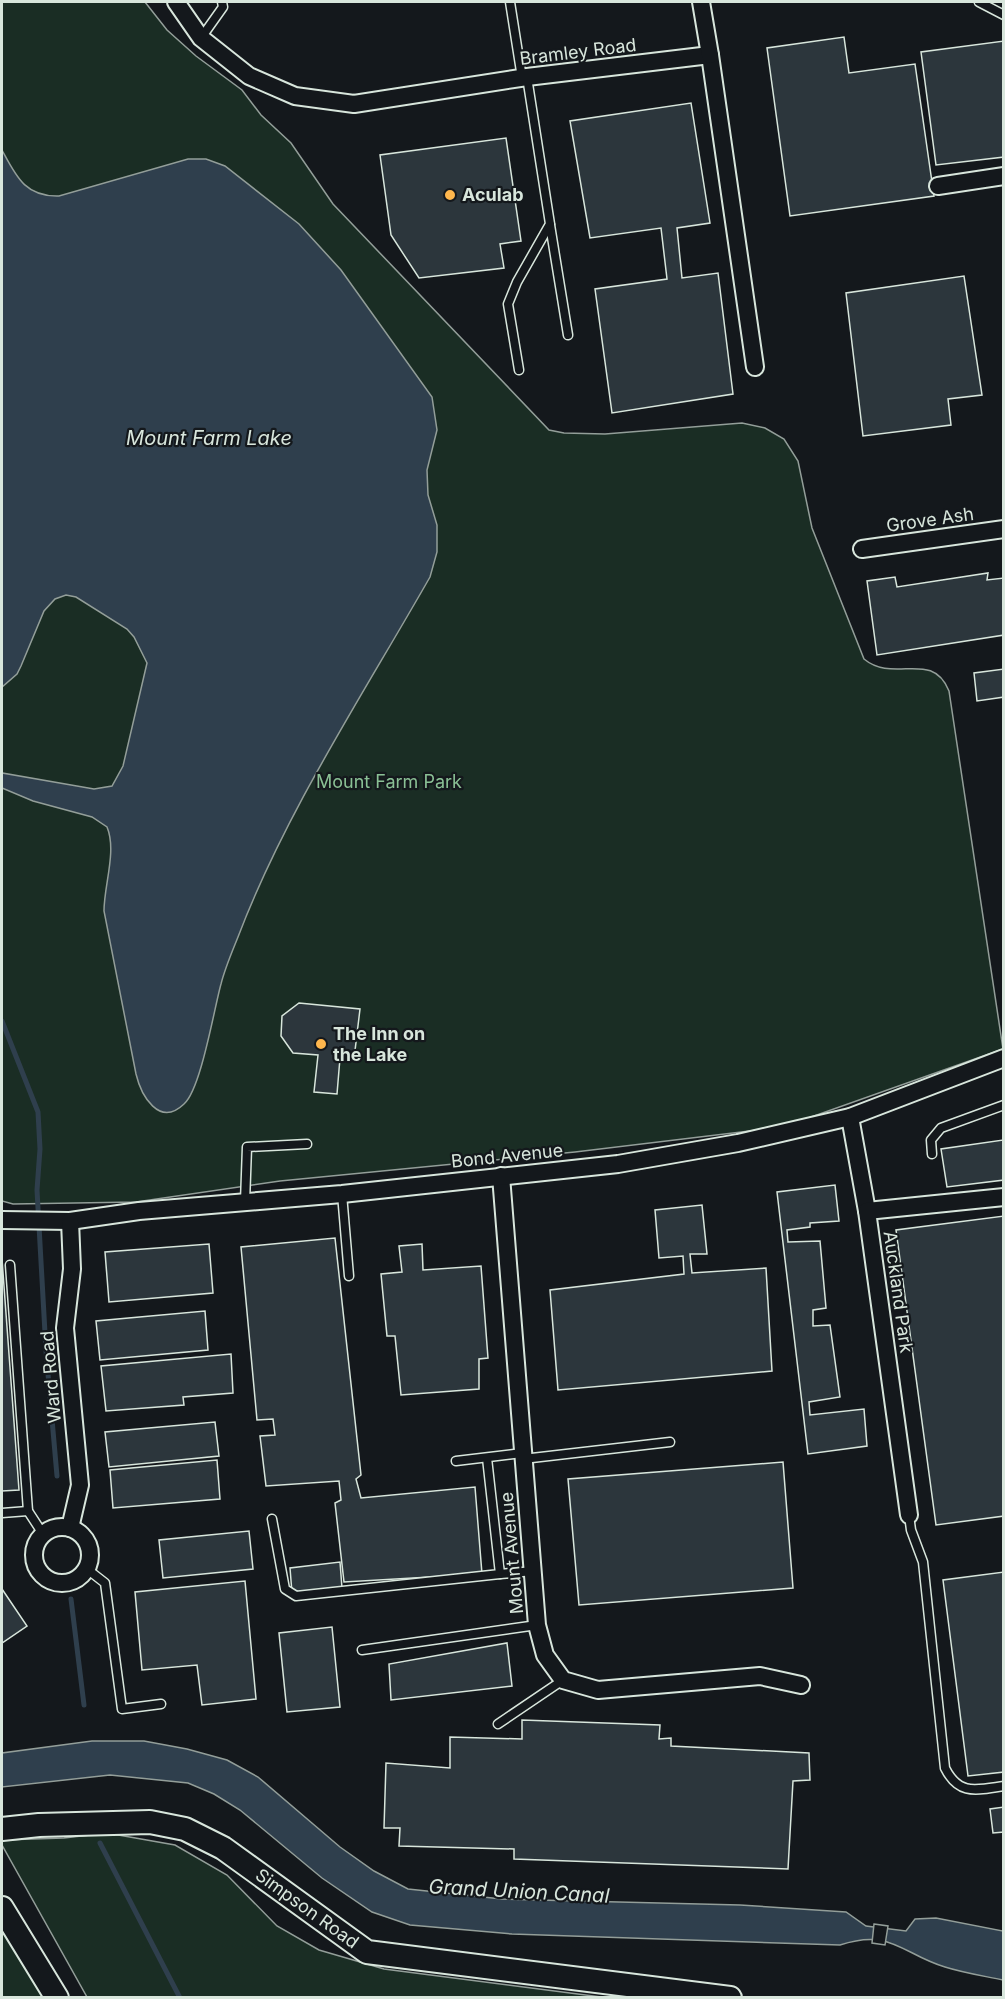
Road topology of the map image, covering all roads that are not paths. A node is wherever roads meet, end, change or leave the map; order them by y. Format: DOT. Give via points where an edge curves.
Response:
graph roads {
  1 [pos="176,2"];
  2 [pos="222,2"];
  3 [pos="510,2"];
  4 [pos="701,2"];
  5 [pos="979,2"];
  6 [pos="1004,15"];
  7 [pos="201,38"];
  8 [pos="710,55"];
  9 [pos="524,78"];
  10 [pos="1004,176"];
  11 [pos="938,186"];
  12 [pos="550,224"];
  13 [pos="568,335"];
  14 [pos="755,367"];
  15 [pos="519,370"];
  16 [pos="1004,529"];
  17 [pos="862,549"];
  18 [pos="1004,1058"];
  19 [pos="1004,1105"];
  20 [pos="850,1116"];
  21 [pos="307,1144"];
  22 [pos="932,1154"];
  23 [pos="501,1176"];
  24 [pos="342,1194"];
  25 [pos="1004,1197"];
  26 [pos="245,1202"];
  27 [pos="867,1211"];
  28 [pos="2,1220"];
  29 [pos="70,1221"];
  30 [pos="10,1265"];
  31 [pos="349,1276"];
  32 [pos="670,1442"];
  33 [pos="523,1456"];
  34 [pos="487,1458"];
  35 [pos="456,1461"];
  36 [pos="28,1511"];
  37 [pos="2,1513"];
  38 [pos="909,1515"];
  39 [pos="272,1519"];
  40 [pos="70,1528"];
  41 [pos="43,1534"];
  42 [pos="87,1569"];
  43 [pos="534,1571"];
  44 [pos="500,1574"];
  45 [pos="537,1624"];
  46 [pos="362,1650"];
  47 [pos="563,1680"];
  48 [pos="801,1685"];
  49 [pos="161,1704"];
  50 [pos="498,1724"];
  51 [pos="1004,1786"];
  52 [pos="2,1829"];
  53 [pos="2,1908"];
  54 [pos="57,1998"];
  55 [pos="730,1998"];
  1 -- 7 [label="street, Bramley Road"];
  2 -- 7 [label="lane" via="224,7"];
  3 -- 9 [label="lane"];
  4 -- 8 [label="street"];
  5 -- 6 [label="lane"];
  7 -- 9 [label="street, Bramley Road" via="249,76 295,96 354,104"];
  8 -- 9 [label="street, Bramley Road"];
  8 -- 14 [label="street"];
  9 -- 12 [label="lane"];
  10 -- 11 [label="street"];
  12 -- 13 [label="lane"];
  12 -- 15 [label="lane" via="508,304"];
  16 -- 17 [label="street, Grove Ash"];
  18 -- 20 [label="street, Bond Avenue"];
  19 -- 22 [label="lane" via="941,1128 931,1140"];
  20 -- 23 [label="street, Bond Avenue" via="738,1143 629,1162"];
  20 -- 27 [label="street"];
  21 -- 26 [label="lane" via="247,1147"];
  23 -- 24 [label="street, Bond Avenue"];
  23 -- 33 [label="street, Mount Avenue"];
  24 -- 26 [label="street, Bond Avenue"];
  24 -- 31 [label="lane"];
  25 -- 27 [label="street, Auckland Park"];
  26 -- 29 [label="street, Bond Avenue"];
  27 -- 38 [label="street, Auckland Park"];
  28 -- 29 [label="street, Bond Avenue"];
  29 -- 40 [label="street, Ward Road" via="72,1269 65,1328 80,1485"];
  30 -- 36 [label="lane"];
  32 -- 33 [label="lane"];
  33 -- 34 [label="lane"];
  33 -- 43 [label="street, Mount Avenue"];
  34 -- 35 [label="lane"];
  34 -- 44 [label="lane"];
  36 -- 37 [label="lane"];
  36 -- 41 [label="lane"];
  38 -- 51 [label="lane" via="923,1562 945,1768 952,1783 963,1789"];
  39 -- 44 [label="lane" via="285,1589 296,1596"];
  40 -- 41 [label="street"];
  40 -- 42 [label="street" via="88,1545"];
  41 -- 42 [label="street" via="34,1552 34,1562 44,1578 72,1582"];
  42 -- 49 [label="lane" via="105,1583 122,1709"];
  43 -- 44 [label="lane"];
  43 -- 45 [label="street, Mount Avenue"];
  45 -- 46 [label="lane"];
  45 -- 47 [label="street, Mount Avenue" via="545,1655"];
  47 -- 48 [label="street" via="598,1690 760,1676"];
  47 -- 50 [label="lane"];
  52 -- 55 [label="street, Simpson Road" via="150,1822 185,1829 223,1848 367,1952"];
  53 -- 54 [label="street"];
}
